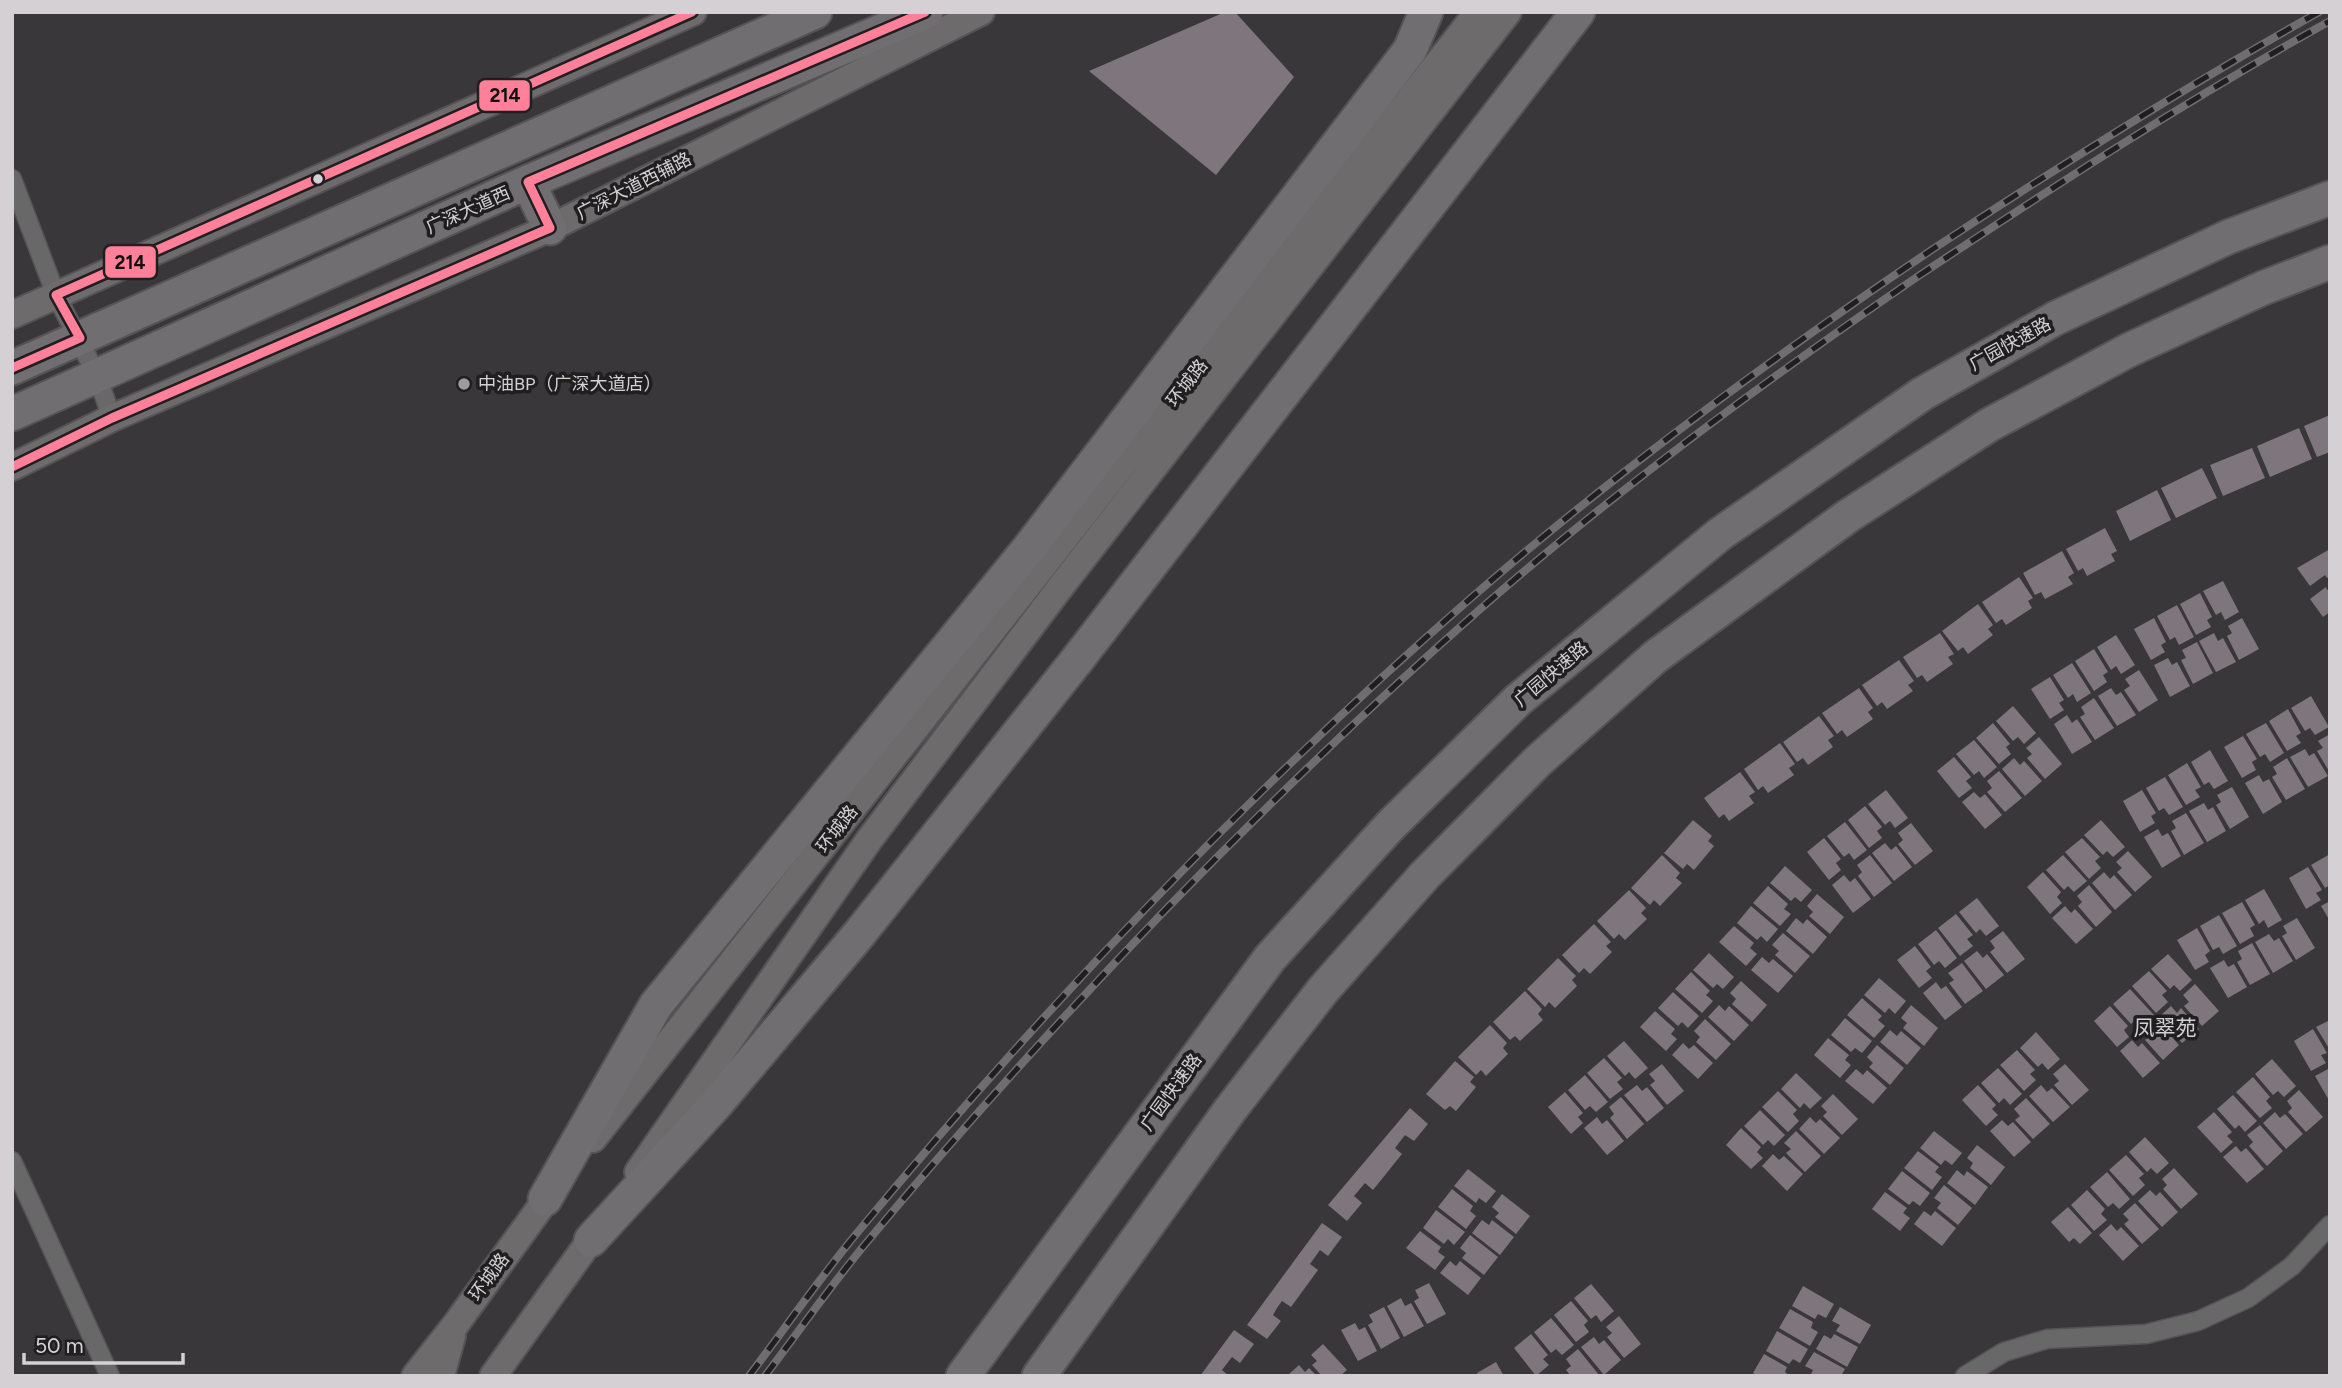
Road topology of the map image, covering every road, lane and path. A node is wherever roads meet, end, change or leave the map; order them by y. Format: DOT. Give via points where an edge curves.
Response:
graph roads {
  1 [pos="693,12"];
  2 [pos="815,12"];
  3 [pos="926,12"];
  4 [pos="981,12"];
  5 [pos="1426,12"];
  6 [pos="1478,12"];
  7 [pos="1508,12"];
  8 [pos="1577,12"];
  9 [pos="12,179"];
  10 [pos="528,183"];
  11 [pos="2330,198"];
  12 [pos="550,228"];
  13 [pos="2330,262"];
  14 [pos="56,295"];
  15 [pos="1274,295"];
  16 [pos="12,315"];
  17 [pos="80,338"];
  18 [pos="12,368"];
  19 [pos="97,376"];
  20 [pos="12,414"];
  21 [pos="112,418"];
  22 [pos="12,467"];
  23 [pos="12,1161"];
  24 [pos="545,1199"];
  25 [pos="2330,1225"];
  26 [pos="591,1240"];
  27 [pos="456,1324"];
  28 [pos="110,1376"];
  29 [pos="415,1376"];
  30 [pos="441,1376"];
  31 [pos="493,1376"];
  32 [pos="963,1376"];
  33 [pos="1040,1376"];
  34 [pos="1965,1376"];
  1 -- 14 [label="main road"];
  2 -- 17 [label="highway"];
  3 -- 10 [label="highway, 广深大道西"];
  4 -- 12 [label="main road, 广深大道西辅路"];
  5 -- 24 [label="highway" via="1409,50 1030,547 656,1005"];
  6 -- 15 [label="main road"];
  7 -- 15 [label="main road"];
  8 -- 26 [label="highway" via="1077,660 860,933 717,1103"];
  9 -- 14 [label="street"];
  10 -- 12 [label="highway"];
  10 -- 19 [label="highway, 广深大道西"];
  11 -- 32 [label="highway, 广园快速路" via="2228,237 2056,318 1922,394 1720,534 1518,700 1390,826 1269,958"];
  12 -- 21 [label="main road, 广深大道西辅路"];
  13 -- 33 [label="highway" via="2129,349 1989,425 1849,516 1656,657 1538,761 1425,875 1323,990 1230,1110"];
  14 -- 16 [label="main road"];
  14 -- 17 [label="street"];
  15 -- 24 [label="main road, 环城路"];
  15 -- 26 [label="main road, 环城路" via="869,840"];
  17 -- 18 [label="highway"];
  17 -- 19 [label="street"];
  19 -- 20 [label="highway, 广深大道西"];
  19 -- 21 [label="street"];
  21 -- 22 [label="main road, 广深大道西辅路"];
  23 -- 28 [label="street"];
  24 -- 27 [label="main road, 环城路"];
  25 -- 34 [label="street" via="2292,1266 2248,1298 2198,1321 2146,1334 2047,1339 2004,1352"];
  26 -- 31 [label="main road, 环城路"];
  27 -- 29 [label="main road, 环城路"];
  27 -- 30 [label="main road"];
}
